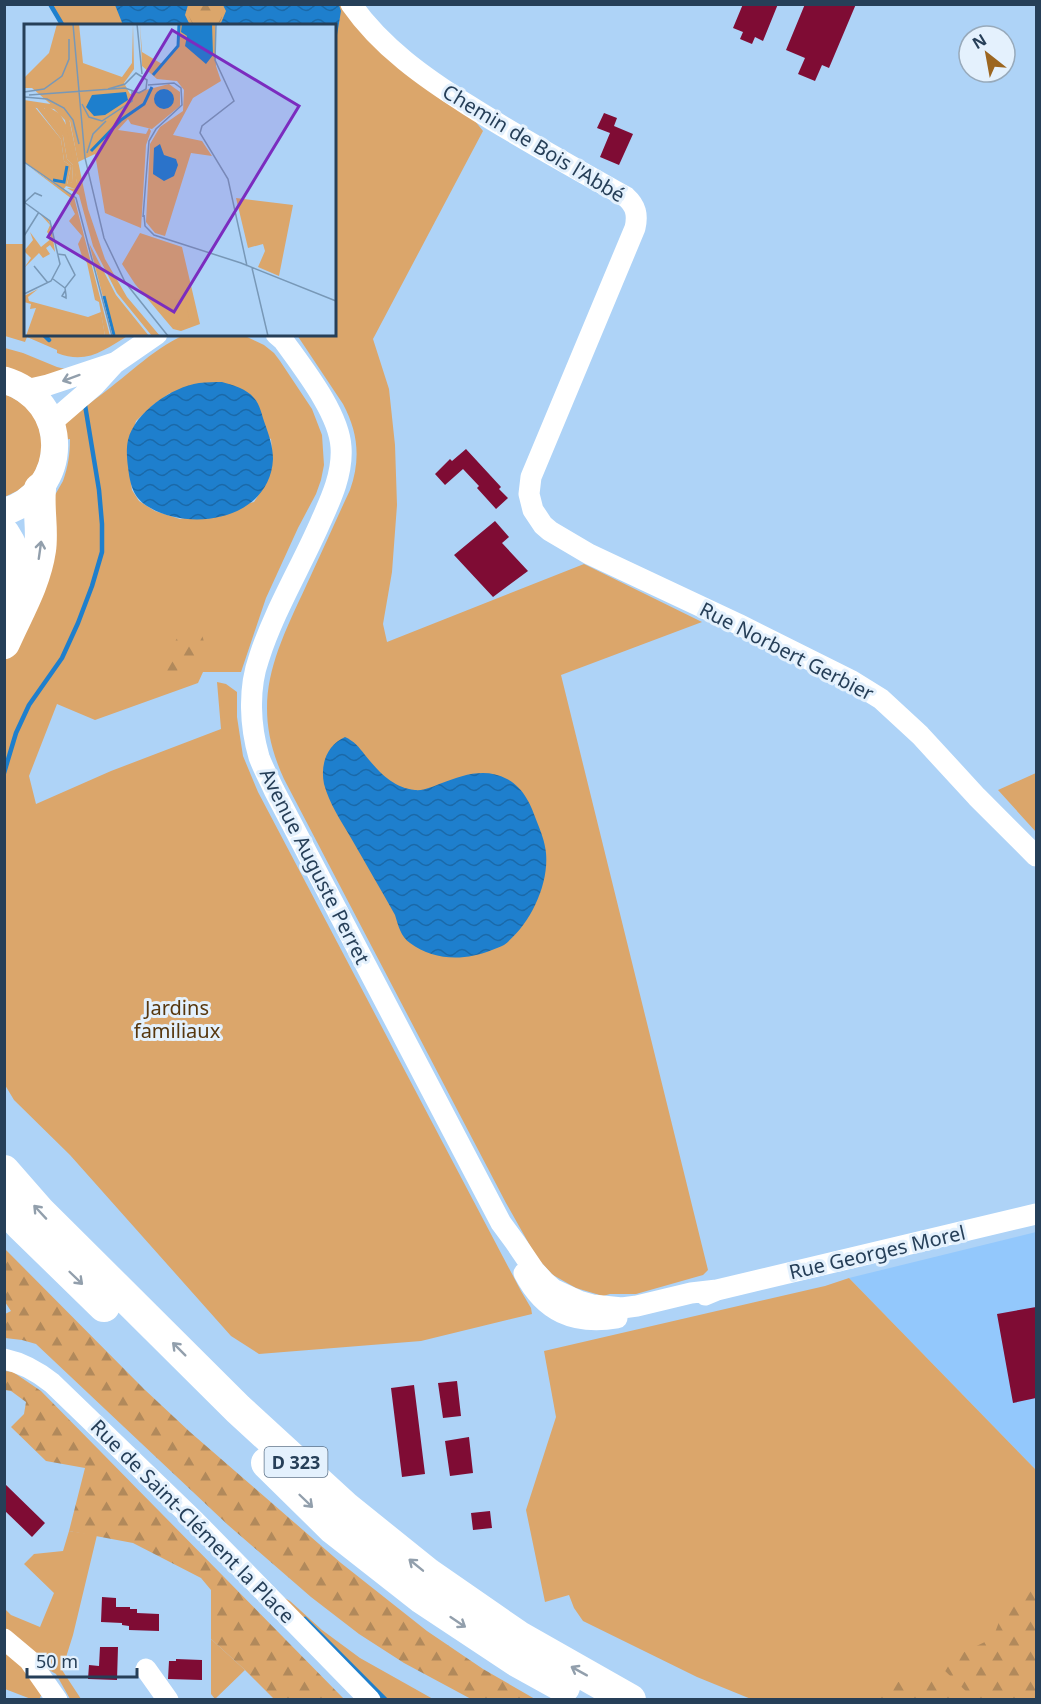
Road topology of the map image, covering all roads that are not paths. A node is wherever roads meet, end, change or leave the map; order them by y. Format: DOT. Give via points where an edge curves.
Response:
graph roads {
  1 [pos="351,4"];
  2 [pos="154,336"];
  3 [pos="278,336"];
  4 [pos="115,363"];
  5 [pos="15,385"];
  6 [pos="51,423"];
  7 [pos="531,477"];
  8 [pos="40,489"];
  9 [pos="4,512"];
  10 [pos="4,534"];
  11 [pos="4,603"];
  12 [pos="4,643"];
  13 [pos="1036,856"];
  14 [pos="5,1171"];
  15 [pos="4,1207"];
  16 [pos="1036,1214"];
  17 [pos="560,1303"];
  18 [pos="4,1359"];
  19 [pos="4,1639"];
  20 [pos="146,1670"];
  21 [pos="57,1700"];
  22 [pos="168,1700"];
  23 [pos="370,1700"];
  24 [pos="586,1700"];
  25 [pos="630,1700"];
  1 -- 7 [label="street, Chemin de Bois l'Abbé" via="368,28 442,88 511,133 626,197 636,211 635,228"];
  2 -- 4 [label="street"];
  3 -- 17 [label="street, Avenue Auguste Perret" via="334,420 341,447 332,496 258,659 252,710 260,758 501,1223"];
  4 -- 5 [label="street, one-way" via="48,385"];
  4 -- 6 [label="street"];
  5 -- 6 [label="main road" via="42,407"];
  6 -- 8 [label="main road" via="54,461"];
  7 -- 13 [label="street, Rue Norbert Gerbier" via="529,494 533,510 550,531 881,699"];
  8 -- 9 [label="main road" via="22,506"];
  12 -- 8 [label="highway, one-way" via="37,565 41,540"];
  10 -- 11 [label="highway" via="14,552 16,568"];
  25 -- 14 [label="highway, D 323, one-way" via="519,1637 428,1574 346,1508 230,1400 39,1211"];
  15 -- 24 [label="highway, D 323, one-way" via="334,1529 422,1599"];
  16 -- 17 [label="street, Rue Georges Morel" via="637,1306"];
  18 -- 23 [label="street, Rue de Saint-Clément la Place" via="33,1369 52,1383 195,1521"];
  19 -- 21 [label="street" via="29,1660"];
  20 -- 22 [label="street"];
}
